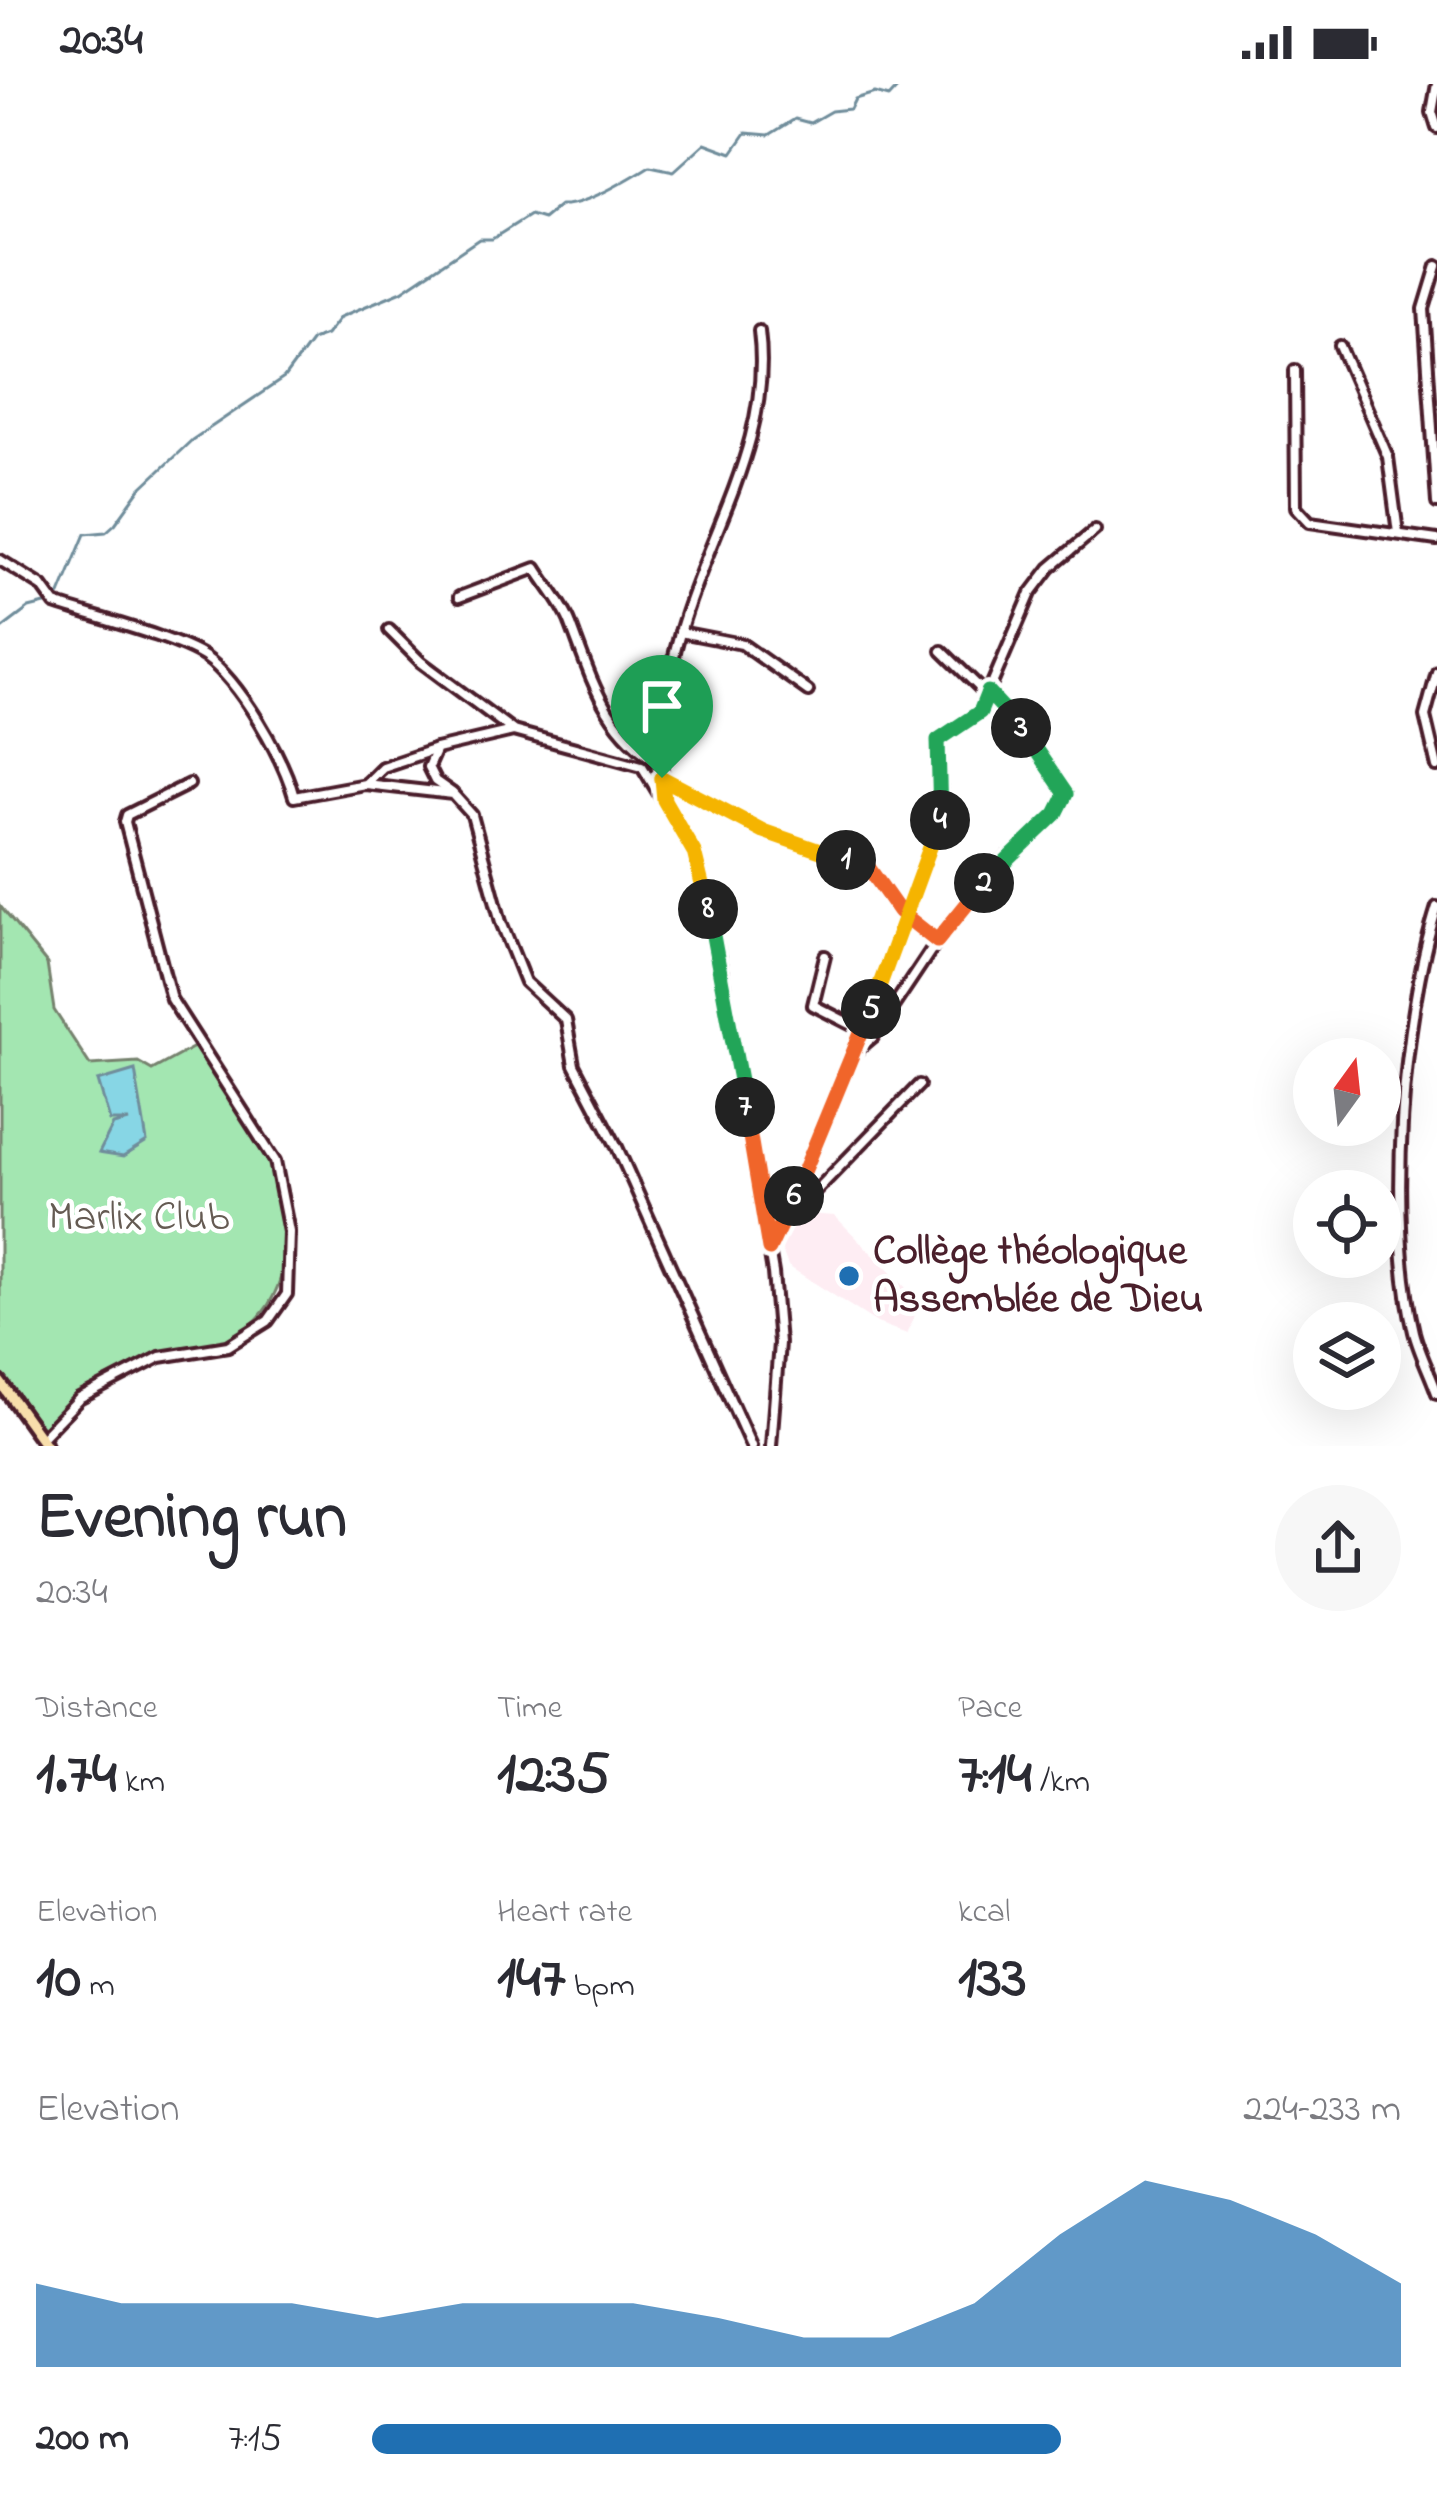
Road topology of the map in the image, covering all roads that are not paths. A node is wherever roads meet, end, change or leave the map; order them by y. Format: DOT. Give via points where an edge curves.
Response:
graph roads {
  1 [pos="1436,84"];
  2 [pos="1437,128"];
  3 [pos="1437,266"];
  4 [pos="759,331"];
  5 [pos="1340,346"];
  6 [pos="1295,370"];
  7 [pos="1437,503"];
  8 [pos="1095,530"];
  9 [pos="1398,533"];
  10 [pos="1437,540"];
  11 [pos="0,560"];
  12 [pos="459,597"];
  13 [pos="389,630"];
  14 [pos="680,632"];
  15 [pos="942,651"];
  16 [pos="1437,672"];
  17 [pos="808,691"];
  18 [pos="988,692"];
  19 [pos="513,731"];
  20 [pos="436,748"];
  21 [pos="662,765"];
  22 [pos="1437,767"];
  23 [pos="662,778"];
  24 [pos="189,784"];
  25 [pos="365,784"];
  26 [pos="453,794"];
  27 [pos="664,800"];
  28 [pos="1437,907"];
  29 [pos="904,913"];
  30 [pos="937,941"];
  31 [pos="824,956"];
  32 [pos="864,1031"];
  33 [pos="854,1052"];
  34 [pos="920,1085"];
  35 [pos="795,1194"];
  36 [pos="769,1249"];
  37 [pos="0,1382"];
  38 [pos="1437,1393"];
  39 [pos="44,1442"];
  40 [pos="751,1446"];
  41 [pos="771,1446"];
  1 -- 2 [label="street"];
  3 -- 7 [label="street" via="1424,309"];
  4 -- 14 [label="street" via="764,371 754,441"];
  5 -- 9 [label="street" via="1388,457"];
  6 -- 9 [label="street" via="1296,507 1310,522"];
  8 -- 18 [label="street" via="1031,593"];
  9 -- 10 [label="street"];
  11 -- 25 [label="street" via="53,600 204,657 285,766 294,797"];
  12 -- 21 [label="street" via="536,568 630,746"];
  13 -- 19 [label="street"];
  14 -- 17 [label="street" via="742,644"];
  14 -- 21 [label="street"];
  15 -- 18 [label="street"];
  16 -- 22 [label="street" via="1425,716"];
  18 -- 29 [label="street" via="980,712 938,740 942,816"];
  18 -- 30 [label="street" via="1066,794"];
  19 -- 20 [label="street"];
  19 -- 27 [label="street" via="642,766"];
  20 -- 25 [label="street" via="382,766"];
  20 -- 26 [label="street" via="428,767"];
  21 -- 23 [label="street"];
  23 -- 27 [label="street"];
  23 -- 29 [label="street" via="763,831 866,864"];
  24 -- 39 [label="street" via="125,822 171,999 275,1161 289,1232 287,1294 268,1321 228,1346 160,1357 79,1400"];
  25 -- 26 [label="street"];
  26 -- 40 [label="street" via="472,815 525,982 566,1020 574,1065"];
  27 -- 36 [label="street" via="694,852 718,950"];
  28 -- 38 [label="street" via="1412,1038 1402,1190 1413,1328"];
  29 -- 30 [label="street"];
  29 -- 32 [label="street"];
  30 -- 33 [label="street"];
  31 -- 32 [label="street" via="813,1005"];
  32 -- 33 [label="street"];
  33 -- 35 [label="street"];
  34 -- 35 [label="street" via="813,1194"];
  35 -- 36 [label="street"];
  36 -- 41 [label="street" via="779,1343"];
  37 -- 39 [label="main road"];
}
